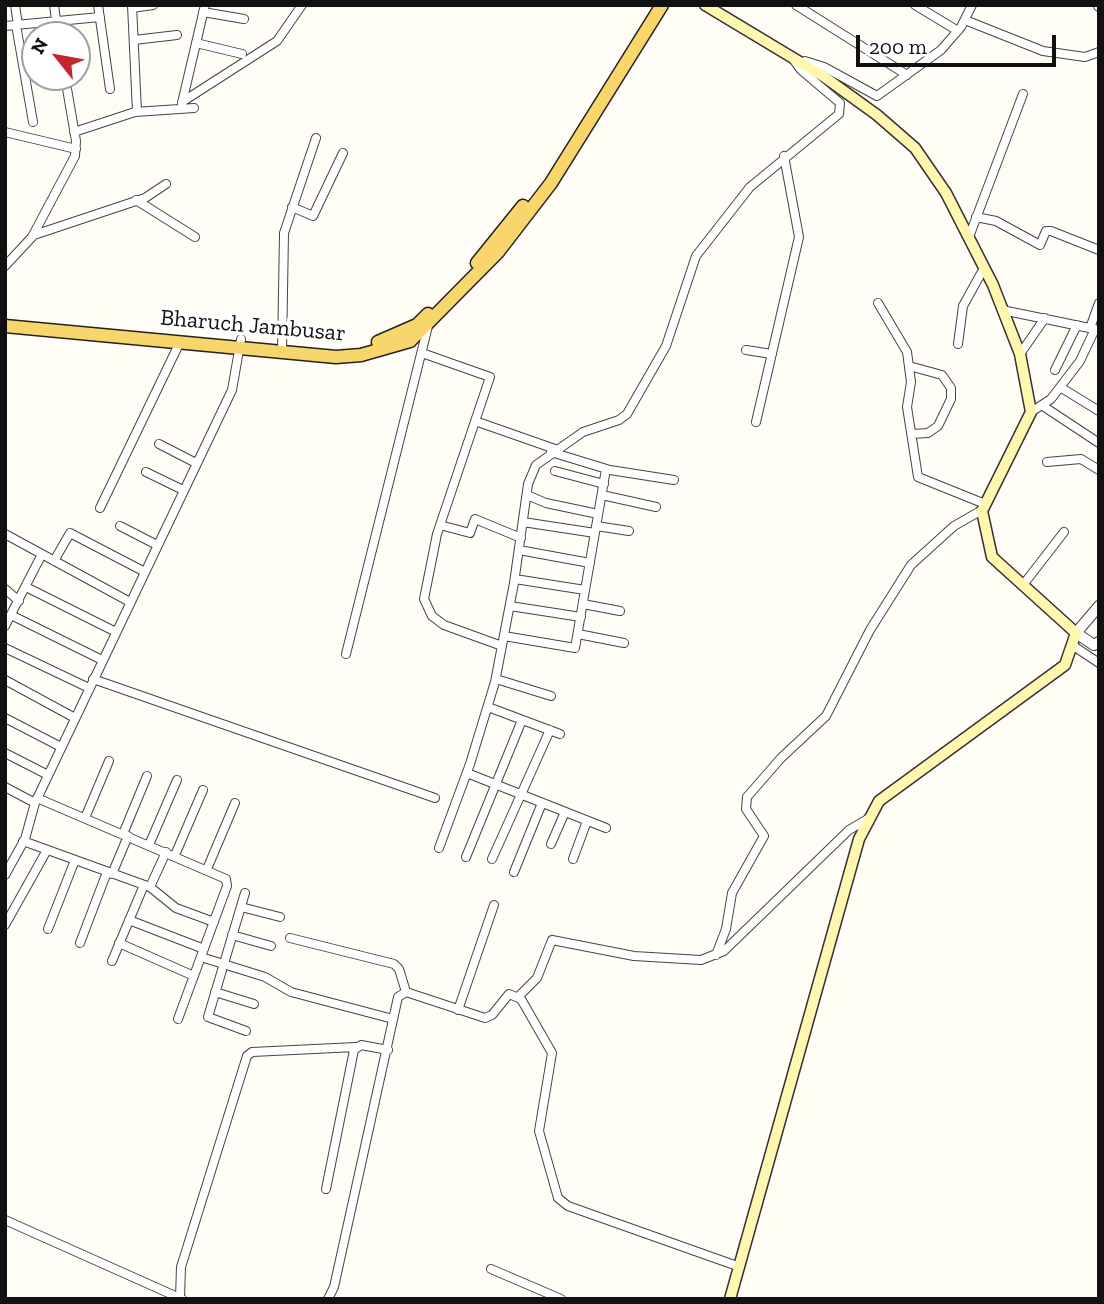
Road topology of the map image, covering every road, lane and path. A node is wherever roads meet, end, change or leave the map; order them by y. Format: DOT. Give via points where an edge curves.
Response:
graph roads {
  1 [pos="15,5"];
  2 [pos="54,5"];
  3 [pos="98,5"];
  4 [pos="153,5"];
  5 [pos="302,5"];
  6 [pos="651,5"];
  7 [pos="662,5"];
  8 [pos="796,5"];
  9 [pos="915,5"];
  10 [pos="972,5"];
  11 [pos="132,6"];
  12 [pos="709,6"];
  13 [pos="204,8"];
  14 [pos="100,17"];
  15 [pos="243,19"];
  16 [pos="965,20"];
  17 [pos="56,21"];
  18 [pos="17,25"];
  19 [pos="21,25"];
  20 [pos="5,26"];
  21 [pos="958,31"];
  22 [pos="177,35"];
  23 [pos="134,40"];
  24 [pos="196,43"];
  25 [pos="1099,52"];
  26 [pos="242,54"];
  27 [pos="792,57"];
  28 [pos="907,75"];
  29 [pos="110,89"];
  30 [pos="67,91"];
  31 [pos="1023,94"];
  32 [pos="181,105"];
  33 [pos="194,108"];
  34 [pos="137,112"];
  35 [pos="33,122"];
  36 [pos="5,132"];
  37 [pos="74,132"];
  38 [pos="316,138"];
  39 [pos="76,149"];
  40 [pos="342,153"];
  41 [pos="785,159"];
  42 [pos="166,184"];
  43 [pos="136,200"];
  44 [pos="292,207"];
  45 [pos="976,217"];
  46 [pos="34,235"];
  47 [pos="195,237"];
  48 [pos="969,237"];
  49 [pos="1099,250"];
  50 [pos="5,266"];
  51 [pos="984,268"];
  52 [pos="878,303"];
  53 [pos="1099,303"];
  54 [pos="1002,310"];
  55 [pos="1045,318"];
  56 [pos="5,319"];
  57 [pos="1077,325"];
  58 [pos="5,326"];
  59 [pos="428,326"];
  60 [pos="77,329"];
  61 [pos="1095,329"];
  62 [pos="415,332"];
  63 [pos="180,342"];
  64 [pos="241,343"];
  65 [pos="958,344"];
  66 [pos="282,348"];
  67 [pos="746,349"];
  68 [pos="422,353"];
  69 [pos="772,354"];
  70 [pos="1020,354"];
  71 [pos="909,366"];
  72 [pos="1055,370"];
  73 [pos="1060,387"];
  74 [pos="1042,406"];
  75 [pos="1099,411"];
  76 [pos="1031,412"];
  77 [pos="475,421"];
  78 [pos="756,422"];
  79 [pos="912,434"];
  80 [pos="1099,443"];
  81 [pos="159,444"];
  82 [pos="553,451"];
  83 [pos="1047,462"];
  84 [pos="196,463"];
  85 [pos="606,469"];
  86 [pos="1099,470"];
  87 [pos="555,471"];
  88 [pos="146,472"];
  89 [pos="674,480"];
  90 [pos="604,484"];
  91 [pos="183,490"];
  92 [pos="527,495"];
  93 [pos="602,495"];
  94 [pos="656,507"];
  95 [pos="984,507"];
  96 [pos="100,508"];
  97 [pos="598,514"];
  98 [pos="523,522"];
  99 [pos="440,525"];
  100 [pos="120,526"];
  101 [pos="596,529"];
  102 [pos="629,531"];
  103 [pos="1064,532"];
  104 [pos="5,534"];
  105 [pos="521,538"];
  106 [pos="157,545"];
  107 [pos="519,550"];
  108 [pos="42,554"];
  109 [pos="54,561"];
  110 [pos="590,563"];
  111 [pos="145,572"];
  112 [pos="515,579"];
  113 [pos="1023,585"];
  114 [pos="26,587"];
  115 [pos="5,589"];
  116 [pos="585,590"];
  117 [pos="19,601"];
  118 [pos="130,602"];
  119 [pos="583,604"];
  120 [pos="510,606"];
  121 [pos="1099,606"];
  122 [pos="620,611"];
  123 [pos="11,615"];
  124 [pos="581,617"];
  125 [pos="5,626"];
  126 [pos="116,632"];
  127 [pos="1076,633"];
  128 [pos="578,634"];
  129 [pos="504,636"];
  130 [pos="1099,642"];
  131 [pos="624,643"];
  132 [pos="1072,645"];
  133 [pos="502,646"];
  134 [pos="5,648"];
  135 [pos="346,654"];
  136 [pos="102,660"];
  137 [pos="1099,663"];
  138 [pos="93,679"];
  139 [pos="496,679"];
  140 [pos="5,680"];
  141 [pos="89,688"];
  142 [pos="551,696"];
  143 [pos="488,707"];
  144 [pos="75,718"];
  145 [pos="5,719"];
  146 [pos="522,720"];
  147 [pos="551,730"];
  148 [pos="560,734"];
  149 [pos="61,747"];
  150 [pos="5,753"];
  151 [pos="109,761"];
  152 [pos="467,773"];
  153 [pos="48,775"];
  154 [pos="147,776"];
  155 [pos="177,779"];
  156 [pos="495,785"];
  157 [pos="5,787"];
  158 [pos="203,790"];
  159 [pos="521,795"];
  160 [pos="435,798"];
  161 [pos="36,800"];
  162 [pos="235,803"];
  163 [pos="542,803"];
  164 [pos="565,812"];
  165 [pos="871,817"];
  166 [pos="85,818"];
  167 [pos="587,821"];
  168 [pos="606,828"];
  169 [pos="125,835"];
  170 [pos="23,841"];
  171 [pos="551,844"];
  172 [pos="149,845"];
  173 [pos="439,848"];
  174 [pos="47,850"];
  175 [pos="171,854"];
  176 [pos="466,856"];
  177 [pos="492,859"];
  178 [pos="573,859"];
  179 [pos="75,860"];
  180 [pos="207,869"];
  181 [pos="514,872"];
  182 [pos="110,873"];
  183 [pos="5,875"];
  184 [pos="147,886"];
  185 [pos="245,893"];
  186 [pos="494,905"];
  187 [pos="241,906"];
  188 [pos="280,917"];
  189 [pos="129,919"];
  190 [pos="214,922"];
  191 [pos="5,925"];
  192 [pos="48,929"];
  193 [pos="232,935"];
  194 [pos="290,937"];
  195 [pos="80,943"];
  196 [pos="120,943"];
  197 [pos="271,946"];
  198 [pos="202,953"];
  199 [pos="716,955"];
  200 [pos="112,961"];
  201 [pos="222,964"];
  202 [pos="194,976"];
  203 [pos="215,992"];
  204 [pos="405,992"];
  205 [pos="518,997"];
  206 [pos="254,1004"];
  207 [pos="458,1010"];
  208 [pos="178,1019"];
  209 [pos="393,1019"];
  210 [pos="246,1031"];
  211 [pos="356,1047"];
  212 [pos="388,1050"];
  213 [pos="326,1189"];
  214 [pos="5,1220"];
  215 [pos="740,1267"];
  216 [pos="491,1269"];
  217 [pos="181,1298"];
  218 [pos="328,1299"];
  219 [pos="561,1299"];
  220 [pos="730,1299"];
  1 -- 18 [label="street"];
  2 -- 17 [label="street"];
  3 -- 14 [label="street"];
  4 -- 11 [label="street"];
  5 -- 32 [label="street" via="277,41"];
  6 -- 62 [label="main road, Bharuch Jambusar" via="540,184"];
  7 -- 59 [label="main road, Bharuch Jambusar" via="554,178 503,246"];
  8 -- 28 [label="street"];
  9 -- 21 [label="street"];
  10 -- 16 [label="street"];
  11 -- 23 [label="street"];
  12 -- 27 [label="main road"];
  13 -- 15 [label="street"];
  13 -- 24 [label="street"];
  14 -- 17 [label="street"];
  14 -- 29 [label="street"];
  16 -- 21 [label="street"];
  16 -- 25 [label="street" via="1043,51 1085,57"];
  18 -- 19 [label="street"];
  18 -- 20 [label="street"];
  18 -- 35 [label="street"];
  21 -- 28 [label="street"];
  22 -- 23 [label="street"];
  23 -- 34 [label="street"];
  24 -- 26 [label="street"];
  24 -- 32 [label="street"];
  27 -- 28 [label="street" via="824,68 875,96"];
  27 -- 41 [label="street" via="841,108"];
  27 -- 48 [label="main road" via="877,115 915,148"];
  30 -- 37 [label="street"];
  31 -- 45 [label="street"];
  32 -- 33 [label="street"];
  32 -- 34 [label="street"];
  34 -- 37 [label="street"];
  36 -- 39 [label="street"];
  37 -- 39 [label="street"];
  38 -- 44 [label="street"];
  39 -- 46 [label="street"];
  40 -- 44 [label="street" via="313,216"];
  41 -- 69 [label="street" via="799,235"];
  41 -- 82 [label="street" via="748,189 695,258 666,346 627,414"];
  42 -- 43 [label="street"];
  43 -- 46 [label="street"];
  43 -- 47 [label="street"];
  44 -- 66 [label="street" via="284,237"];
  45 -- 48 [label="street"];
  45 -- 49 [label="street" via="996,221 1040,245 1051,230"];
  46 -- 50 [label="street"];
  48 -- 51 [label="main road"];
  51 -- 54 [label="main road"];
  51 -- 65 [label="street" via="963,306"];
  52 -- 71 [label="street" via="905,346"];
  53 -- 61 [label="street"];
  54 -- 55 [label="street"];
  54 -- 70 [label="main road"];
  55 -- 57 [label="street"];
  55 -- 70 [label="street"];
  56 -- 60 [label="main road, Bharuch Jambusar"];
  57 -- 61 [label="street"];
  57 -- 72 [label="street"];
  58 -- 60 [label="main road, Bharuch Jambusar"];
  59 -- 62 [label="main road, Bharuch Jambusar"];
  59 -- 68 [label="street"];
  60 -- 63 [label="main road, Bharuch Jambusar"];
  60 -- 64 [label="main road, Bharuch Jambusar"];
  61 -- 73 [label="street" via="1080,361"];
  62 -- 66 [label="main road, Bharuch Jambusar" via="362,347"];
  63 -- 64 [label="main road, Bharuch Jambusar"];
  63 -- 96 [label="street"];
  64 -- 66 [label="main road, Bharuch Jambusar"];
  64 -- 84 [label="street" via="234,385"];
  67 -- 69 [label="street"];
  68 -- 77 [label="street" via="489,376"];
  68 -- 135 [label="street"];
  69 -- 78 [label="street"];
  70 -- 76 [label="main road"];
  71 -- 79 [label="street" via="907,407"];
  71 -- 79 [label="street" via="942,375 951,388 938,426 928,433"];
  73 -- 74 [label="street"];
  73 -- 75 [label="street"];
  74 -- 76 [label="street"];
  74 -- 80 [label="street"];
  76 -- 95 [label="main road"];
  77 -- 82 [label="street"];
  77 -- 99 [label="street"];
  79 -- 95 [label="street" via="918,477"];
  81 -- 84 [label="street"];
  82 -- 85 [label="street"];
  82 -- 92 [label="street" via="536,465"];
  83 -- 86 [label="street" via="1081,459"];
  84 -- 91 [label="street"];
  85 -- 89 [label="street"];
  85 -- 90 [label="street"];
  87 -- 90 [label="street"];
  88 -- 91 [label="street"];
  90 -- 93 [label="street"];
  91 -- 106 [label="street"];
  92 -- 97 [label="street"];
  92 -- 98 [label="street"];
  93 -- 94 [label="street"];
  93 -- 97 [label="street"];
  95 -- 113 [label="main road" via="992,557"];
  95 -- 199 [label="street" via="954,526 911,565 870,630 826,716 747,797 746,809 764,836 732,893"];
  97 -- 101 [label="street"];
  98 -- 101 [label="street"];
  98 -- 105 [label="street"];
  99 -- 105 [label="street" via="470,533 475,519"];
  99 -- 133 [label="street" via="423,590 426,607 444,625"];
  100 -- 106 [label="street"];
  101 -- 102 [label="street"];
  101 -- 110 [label="street"];
  103 -- 113 [label="street"];
  104 -- 108 [label="street"];
  105 -- 107 [label="street"];
  106 -- 111 [label="street"];
  107 -- 110 [label="street"];
  107 -- 112 [label="street"];
  108 -- 109 [label="street"];
  108 -- 114 [label="street"];
  109 -- 111 [label="street" via="70,533"];
  109 -- 118 [label="street"];
  110 -- 116 [label="street"];
  111 -- 118 [label="street"];
  112 -- 116 [label="street"];
  112 -- 120 [label="street"];
  113 -- 127 [label="main road"];
  114 -- 117 [label="street"];
  114 -- 126 [label="street"];
  115 -- 117 [label="street"];
  116 -- 119 [label="street"];
  117 -- 123 [label="street"];
  118 -- 126 [label="street"];
  119 -- 122 [label="street"];
  119 -- 124 [label="street"];
  120 -- 124 [label="street"];
  120 -- 129 [label="street"];
  121 -- 127 [label="street"];
  123 -- 125 [label="street"];
  123 -- 136 [label="street"];
  124 -- 128 [label="street"];
  126 -- 136 [label="street"];
  127 -- 130 [label="street" via="1094,645"];
  127 -- 132 [label="main road"];
  128 -- 129 [label="street" via="573,649"];
  128 -- 131 [label="street"];
  129 -- 133 [label="street"];
  132 -- 137 [label="street"];
  132 -- 165 [label="main road" via="1065,665 879,801"];
  133 -- 139 [label="street"];
  134 -- 141 [label="street"];
  136 -- 138 [label="street"];
  138 -- 141 [label="street"];
  138 -- 160 [label="street"];
  139 -- 142 [label="street"];
  139 -- 143 [label="street"];
  140 -- 144 [label="street"];
  141 -- 144 [label="street"];
  143 -- 146 [label="street"];
  143 -- 152 [label="street"];
  144 -- 149 [label="street"];
  145 -- 149 [label="street"];
  146 -- 147 [label="street"];
  146 -- 156 [label="street"];
  147 -- 148 [label="street"];
  147 -- 159 [label="street"];
  149 -- 153 [label="street"];
  150 -- 153 [label="street"];
  151 -- 166 [label="street"];
  152 -- 156 [label="street"];
  152 -- 173 [label="street"];
  153 -- 161 [label="street"];
  154 -- 169 [label="street"];
  155 -- 172 [label="street"];
  156 -- 159 [label="street"];
  156 -- 176 [label="street"];
  157 -- 161 [label="street"];
  158 -- 175 [label="street"];
  159 -- 163 [label="street"];
  159 -- 177 [label="street"];
  161 -- 166 [label="street"];
  161 -- 170 [label="street"];
  162 -- 180 [label="street"];
  163 -- 164 [label="street"];
  163 -- 181 [label="street"];
  164 -- 167 [label="street"];
  164 -- 171 [label="street"];
  165 -- 199 [label="street" via="849,830"];
  165 -- 215 [label="main road" via="859,839"];
  166 -- 169 [label="street"];
  167 -- 168 [label="street"];
  167 -- 178 [label="street"];
  169 -- 172 [label="street"];
  169 -- 182 [label="street"];
  170 -- 174 [label="street"];
  170 -- 183 [label="street"];
  172 -- 175 [label="street"];
  174 -- 179 [label="street"];
  174 -- 191 [label="street"];
  175 -- 180 [label="street"];
  175 -- 184 [label="street"];
  179 -- 182 [label="street"];
  179 -- 192 [label="street"];
  180 -- 190 [label="street" via="225,877 227,883"];
  182 -- 184 [label="street"];
  182 -- 195 [label="street"];
  184 -- 189 [label="street"];
  184 -- 190 [label="street" via="176,908"];
  185 -- 187 [label="street"];
  186 -- 207 [label="street"];
  187 -- 188 [label="street"];
  187 -- 193 [label="street"];
  189 -- 196 [label="street"];
  189 -- 198 [label="street"];
  190 -- 198 [label="street"];
  193 -- 197 [label="street"];
  193 -- 201 [label="street"];
  194 -- 204 [label="street" via="394,964"];
  196 -- 200 [label="street"];
  196 -- 202 [label="street"];
  198 -- 201 [label="street"];
  198 -- 202 [label="street"];
  199 -- 205 [label="street" via="701,960 634,956 555,939 537,978"];
  201 -- 203 [label="street"];
  201 -- 209 [label="street" via="265,977 292,992"];
  202 -- 208 [label="street"];
  203 -- 206 [label="street"];
  203 -- 210 [label="street" via="208,1018"];
  204 -- 207 [label="street"];
  204 -- 209 [label="street" via="398,997"];
  205 -- 207 [label="street" via="505,996 489,1018"];
  205 -- 215 [label="street" via="552,1053 539,1131 558,1198 568,1206"];
  209 -- 212 [label="street"];
  211 -- 212 [label="street"];
  211 -- 213 [label="street"];
  211 -- 217 [label="street" via="252,1052 247,1056 181,1267"];
  212 -- 218 [label="street"];
  214 -- 217 [label="street"];
  215 -- 220 [label="main road"];
  216 -- 219 [label="street"];
}
